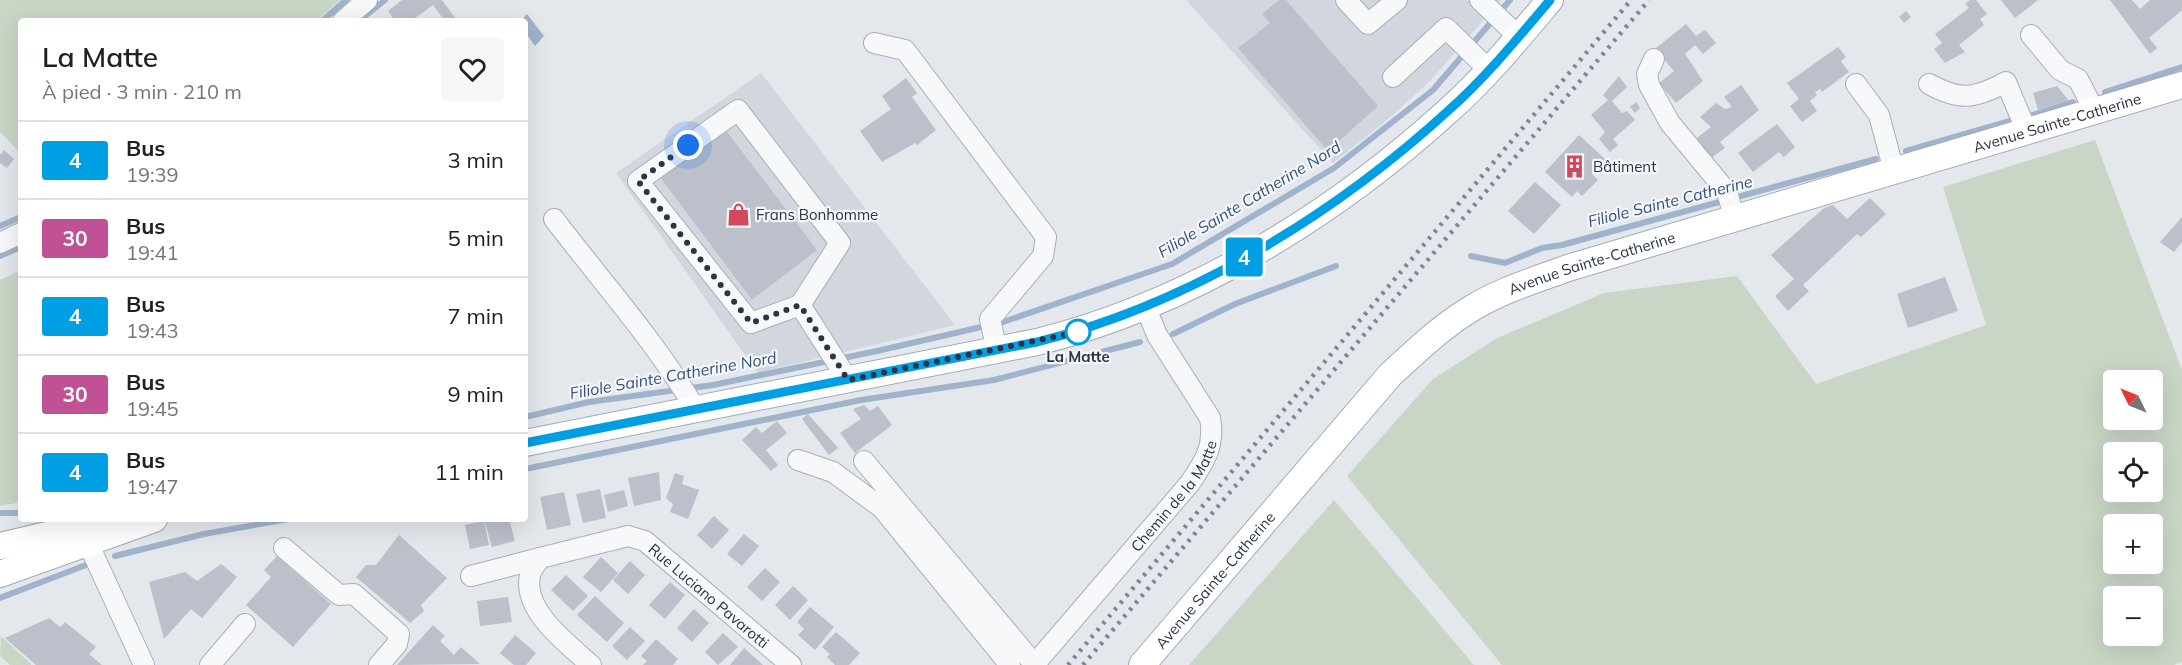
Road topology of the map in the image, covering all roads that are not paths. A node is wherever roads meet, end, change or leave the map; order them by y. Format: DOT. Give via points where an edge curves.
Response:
graph roads {
  1 [pos="367,0"];
  2 [pos="1346,0"];
  3 [pos="1397,0"];
  4 [pos="1480,0"];
  5 [pos="1550,0"];
  6 [pos="346,18"];
  7 [pos="2031,35"];
  8 [pos="1519,37"];
  9 [pos="874,43"];
  10 [pos="1654,59"];
  11 [pos="1489,70"];
  12 [pos="1393,77"];
  13 [pos="1856,84"];
  14 [pos="1929,84"];
  15 [pos="2182,85"];
  16 [pos="2095,112"];
  17 [pos="2027,132"];
  18 [pos="1894,171"];
  19 [pos="1731,207"];
  20 [pos="554,219"];
  21 [pos="18,234"];
  22 [pos="0,243"];
  23 [pos="800,305"];
  24 [pos="1144,306"];
  25 [pos="997,351"];
  26 [pos="848,380"];
  27 [pos="696,410"];
  28 [pos="528,442"];
  29 [pos="798,460"];
  30 [pos="864,462"];
  31 [pos="123,522"];
  32 [pos="141,522"];
  33 [pos="85,535"];
  34 [pos="0,546"];
  35 [pos="285,548"];
  36 [pos="540,558"];
  37 [pos="0,574"];
  38 [pos="471,576"];
  39 [pos="245,624"];
  40 [pos="144,665"];
  41 [pos="210,665"];
  42 [pos="380,665"];
  43 [pos="591,665"];
  44 [pos="791,665"];
  45 [pos="1010,665"];
  46 [pos="1035,665"];
  47 [pos="1142,665"];
  1 -- 6 [label="street"];
  2 -- 3 [label="street" via="1368,24"];
  4 -- 8 [label="street"];
  5 -- 8 [label="main road"];
  7 -- 16 [label="street" via="2060,70 2078,79"];
  8 -- 11 [label="main road"];
  9 -- 25 [label="street" via="905,50 1046,237 1043,256 990,319"];
  10 -- 19 [label="street" via="1647,74 1649,85 1670,123"];
  11 -- 12 [label="street" via="1446,28"];
  11 -- 24 [label="main road" via="1418,137 1323,208 1266,246"];
  13 -- 18 [label="street" via="1879,115"];
  14 -- 17 [label="street" via="1952,97 1986,93 2006,82"];
  15 -- 16 [label="main road, Avenue Sainte-Catherine"];
  16 -- 17 [label="main road, Avenue Sainte-Catherine"];
  17 -- 18 [label="main road, Avenue Sainte-Catherine"];
  18 -- 19 [label="main road, Avenue Sainte-Catherine"];
  19 -- 47 [label="main road, Avenue Sainte-Catherine" via="1514,288 1470,309 1429,340 1352,417"];
  20 -- 27 [label="street" via="670,365"];
  21 -- 22 [label="street"];
  23 -- 23 [label="street" via="840,243 738,110 638,181 751,323"];
  23 -- 26 [label="street"];
  24 -- 25 [label="main road" via="1078,332"];
  24 -- 46 [label="street, Chemin de la Matte" via="1157,335 1210,418 1213,433 1209,456"];
  25 -- 26 [label="main road"];
  26 -- 27 [label="main road"];
  27 -- 28 [label="main road"];
  29 -- 45 [label="street" via="832,472 882,508"];
  30 -- 46 [label="street"];
  31 -- 33 [label="main road"];
  32 -- 33 [label="main road"];
  33 -- 34 [label="main road"];
  33 -- 37 [label="main road"];
  33 -- 40 [label="street"];
  35 -- 42 [label="street" via="339,595 354,594 399,634 397,644"];
  36 -- 38 [label="street, Rue Luciano Pavarotti"];
  36 -- 43 [label="street" via="530,575 532,598 547,625"];
  36 -- 44 [label="street, Rue Luciano Pavarotti" via="628,536 645,541"];
  39 -- 41 [label="street"];
}
